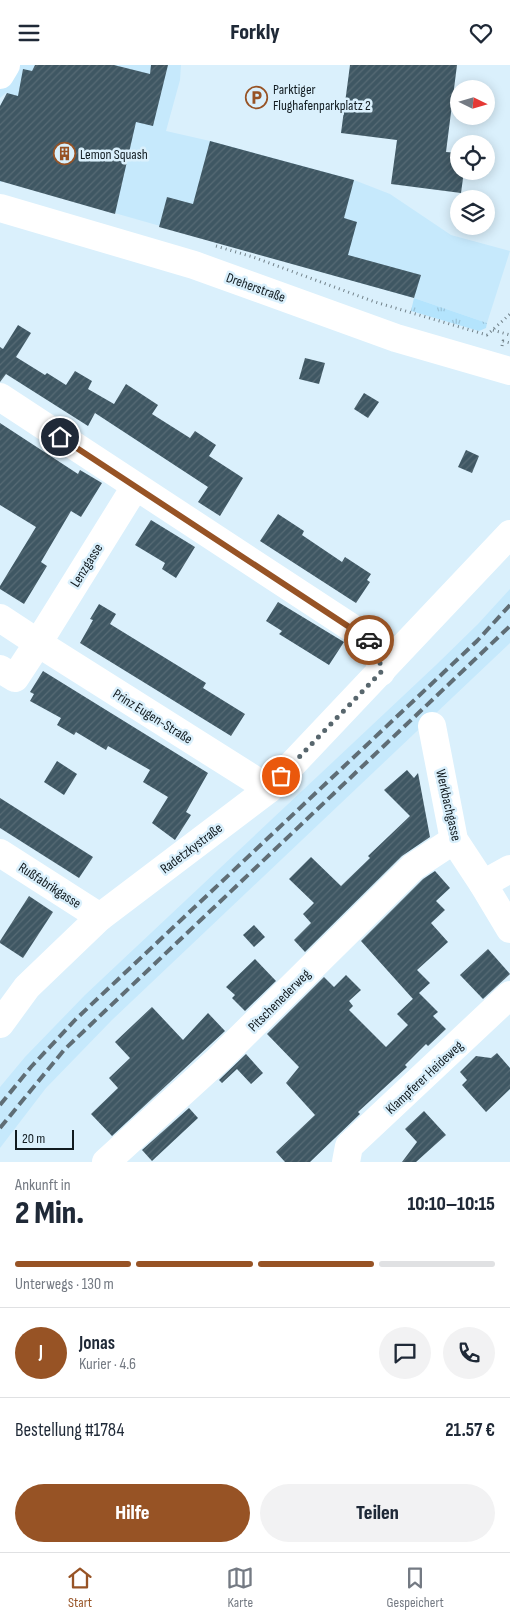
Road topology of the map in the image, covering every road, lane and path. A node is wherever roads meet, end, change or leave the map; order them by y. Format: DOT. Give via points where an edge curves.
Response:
graph roads {
  1 [pos="6,65"];
  2 [pos="0,75"];
  3 [pos="0,208"];
  4 [pos="215,246"];
  5 [pos="510,314"];
  6 [pos="492,330"];
  7 [pos="510,335"];
  8 [pos="510,371"];
  9 [pos="0,397"];
  10 [pos="134,487"];
  11 [pos="510,534"];
  12 [pos="0,618"];
  13 [pos="38,643"];
  14 [pos="0,669"];
  15 [pos="381,672"];
  16 [pos="432,727"];
  17 [pos="269,789"];
  18 [pos="454,840"];
  19 [pos="0,853"];
  20 [pos="510,869"];
  21 [pos="483,884"];
  22 [pos="100,917"];
  23 [pos="510,929"];
  24 [pos="510,995"];
  25 [pos="0,1024"];
  26 [pos="106,1162"];
  27 [pos="346,1162"];
  1 -- 2 [label="street"];
  3 -- 8 [label="street, Dreherstraße" via="169,257 396,338"];
  4 -- 6 [label="path" via="375,302 487,335"];
  5 -- 6 [label="path"];
  6 -- 7 [label="path"];
  9 -- 10 [label="street"];
  10 -- 13 [label="street, Lenzgasse"];
  10 -- 15 [label="street" via="378,645"];
  11 -- 15 [label="street, Radetzkystraße"];
  12 -- 13 [label="street, Prinz Eugen-Straße"];
  13 -- 14 [label="street, Lenzgasse" via="15,678"];
  13 -- 17 [label="street, Prinz Eugen-Straße"];
  15 -- 17 [label="street, Radetzkystraße"];
  16 -- 18 [label="street, Werkbachgasse"];
  17 -- 22 [label="street, Radetzkystraße"];
  18 -- 21 [label="street, Werkbachgasse"];
  18 -- 26 [label="street, Pitschenederweg" via="413,867 219,1059"];
  19 -- 22 [label="street, Rußfabrikgasse"];
  20 -- 21 [label="street"];
  21 -- 23 [label="street, Werkbachgasse"];
  22 -- 25 [label="street, Radetzkystraße" via="27,987"];
  24 -- 27 [label="street, Klampferer Heideweg" via="349,1146"];
}
